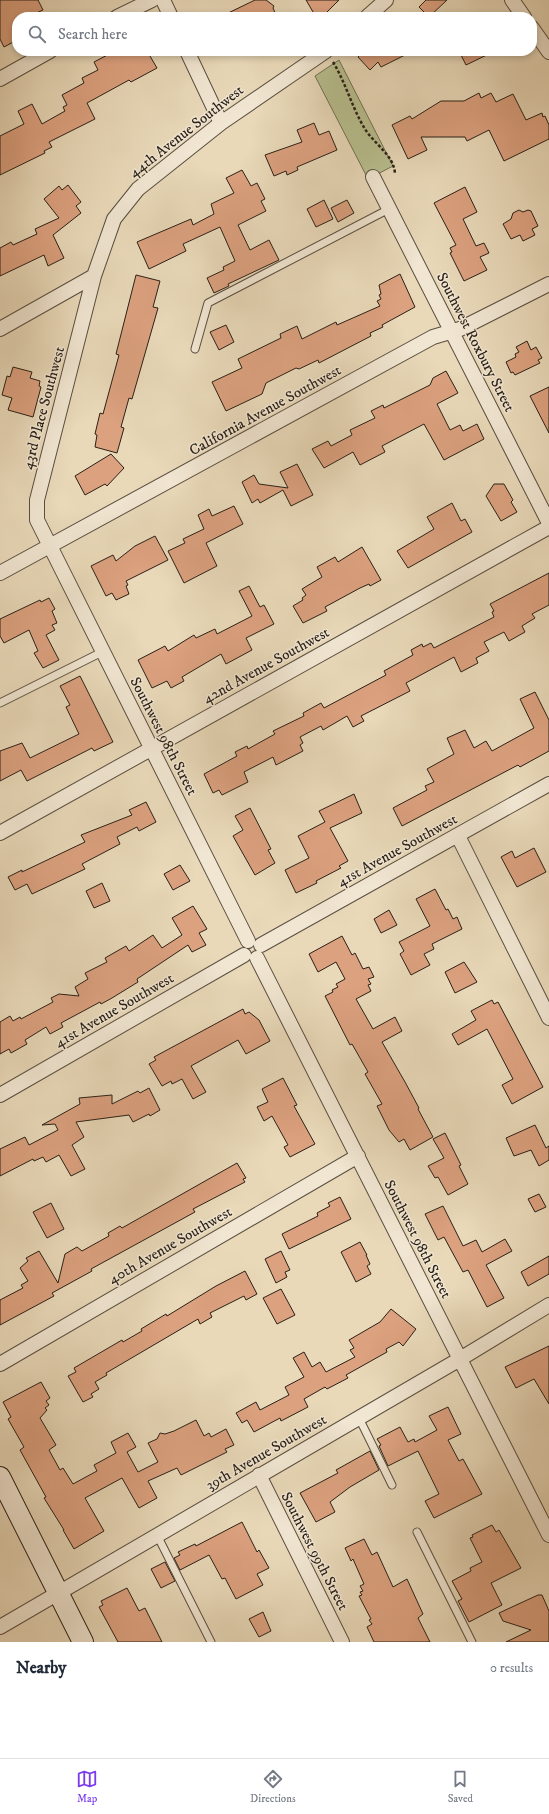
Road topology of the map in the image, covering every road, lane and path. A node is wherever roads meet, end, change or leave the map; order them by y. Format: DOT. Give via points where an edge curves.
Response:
graph roads {
  1 [pos="152,0"];
  2 [pos="163,0"];
  3 [pos="386,0"];
  4 [pos="512,0"];
  5 [pos="127,12"];
  6 [pos="169,12"];
  7 [pos="373,12"];
  8 [pos="520,12"];
  9 [pos="537,35"];
  10 [pos="549,52"];
  11 [pos="41,56"];
  12 [pos="189,56"];
  13 [pos="325,56"];
  14 [pos="329,56"];
  15 [pos="0,79"];
  16 [pos="221,123"];
  17 [pos="396,174"];
  18 [pos="373,177"];
  19 [pos="389,209"];
  20 [pos="94,276"];
  21 [pos="549,284"];
  22 [pos="0,329"];
  23 [pos="452,332"];
  24 [pos="194,350"];
  25 [pos="549,523"];
  26 [pos="549,527"];
  27 [pos="49,547"];
  28 [pos="0,574"];
  29 [pos="102,652"];
  30 [pos="0,703"];
  31 [pos="151,748"];
  32 [pos="549,784"];
  33 [pos="0,832"];
  34 [pos="458,836"];
  35 [pos="253,950"];
  36 [pos="549,1018"];
  37 [pos="0,1095"];
  38 [pos="358,1156"];
  39 [pos="549,1305"];
  40 [pos="460,1360"];
  41 [pos="0,1364"];
  42 [pos="359,1418"];
  43 [pos="258,1476"];
  44 [pos="392,1485"];
  45 [pos="3,1489"];
  46 [pos="417,1532"];
  47 [pos="157,1535"];
  48 [pos="549,1535"];
  49 [pos="59,1592"];
  50 [pos="0,1627"];
  51 [pos="83,1642"];
  52 [pos="211,1642"];
  53 [pos="342,1642"];
  54 [pos="472,1642"];
  1 -- 5 [label="street"];
  2 -- 6 [label="street"];
  3 -- 7 [label="street"];
  4 -- 8 [label="street"];
  9 -- 10 [label="street"];
  11 -- 15 [label="street"];
  12 -- 16 [label="street"];
  13 -- 16 [label="street, 44th Avenue Southwest"];
  14 -- 17 [label="path" via="366,131 395,164"];
  16 -- 20 [label="street, 44th Avenue Southwest" via="138,189 114,219"];
  18 -- 19 [label="street, Southwest Roxbury Street"];
  19 -- 23 [label="street, Southwest Roxbury Street"];
  19 -- 24 [label="lane" via="208,303"];
  20 -- 22 [label="street"];
  20 -- 27 [label="street, 43rd Place Southwest" via="37,500 37,520"];
  21 -- 23 [label="street, California Avenue Southwest"];
  23 -- 25 [label="street, Southwest Roxbury Street"];
  23 -- 27 [label="street, California Avenue Southwest" via="433,338"];
  26 -- 31 [label="street, 42nd Avenue Southwest"];
  27 -- 28 [label="street, California Avenue Southwest"];
  27 -- 29 [label="street, Southwest 98th Street"];
  29 -- 30 [label="lane"];
  29 -- 31 [label="street, Southwest 98th Street"];
  31 -- 33 [label="street, 42nd Avenue Southwest"];
  31 -- 35 [label="street, Southwest 98th Street"];
  32 -- 34 [label="street, 41st Avenue Southwest"];
  34 -- 35 [label="street, 41st Avenue Southwest"];
  34 -- 36 [label="street"];
  35 -- 37 [label="street, 41st Avenue Southwest"];
  35 -- 38 [label="street, Southwest 98th Street"];
  38 -- 40 [label="street, Southwest 98th Street"];
  38 -- 41 [label="street, 40th Avenue Southwest"];
  39 -- 40 [label="street, 39th Avenue Southwest"];
  40 -- 42 [label="street, 39th Avenue Southwest"];
  40 -- 48 [label="street, Southwest 98th Street"];
  42 -- 43 [label="street, 39th Avenue Southwest"];
  42 -- 44 [label="lane"];
  43 -- 47 [label="street, 39th Avenue Southwest"];
  43 -- 53 [label="street, Southwest 99th Street"];
  45 -- 49 [label="street"];
  46 -- 54 [label="lane"];
  47 -- 49 [label="street, 39th Avenue Southwest"];
  47 -- 52 [label="lane"];
  49 -- 50 [label="street, 39th Avenue Southwest"];
  49 -- 51 [label="street"];
}
